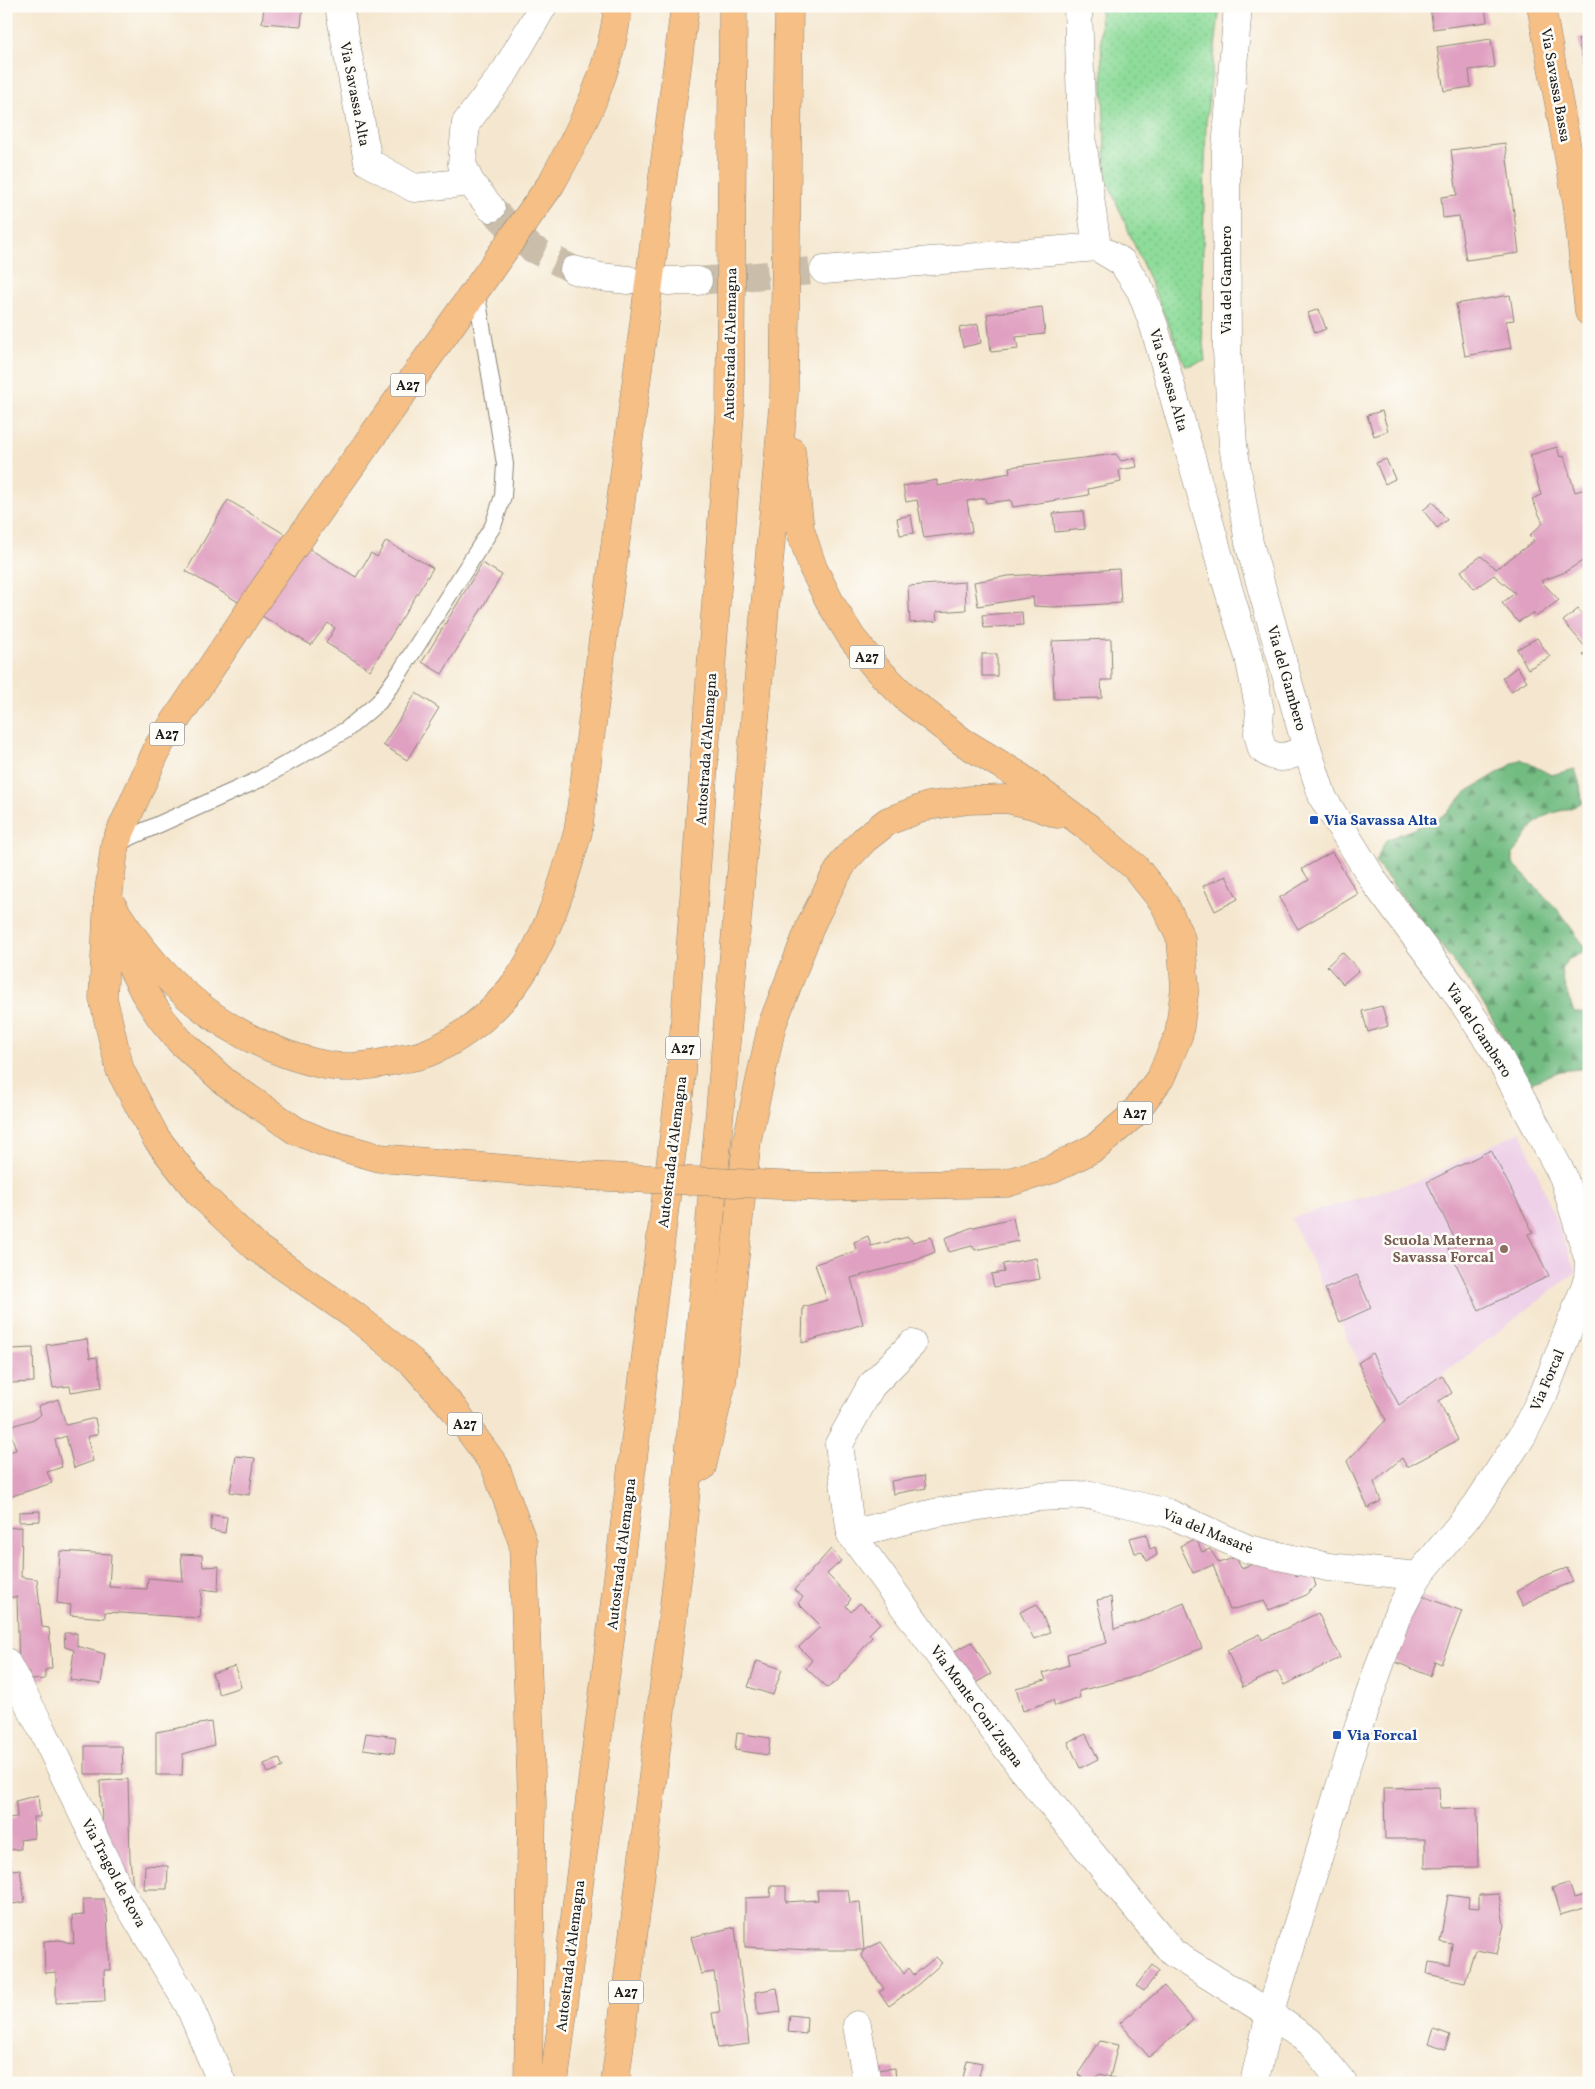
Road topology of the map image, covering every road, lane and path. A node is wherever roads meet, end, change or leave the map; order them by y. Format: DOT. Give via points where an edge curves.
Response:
graph roads {
  1 [pos="339,6"];
  2 [pos="543,6"];
  3 [pos="618,6"];
  4 [pos="686,6"];
  5 [pos="733,6"];
  6 [pos="789,6"];
  7 [pos="1078,6"];
  8 [pos="1238,6"];
  9 [pos="1541,6"];
  10 [pos="470,182"];
  11 [pos="491,208"];
  12 [pos="1097,247"];
  13 [pos="574,270"];
  14 [pos="824,270"];
  15 [pos="628,280"];
  16 [pos="668,281"];
  17 [pos="698,281"];
  18 [pos="476,290"];
  19 [pos="1589,312"];
  20 [pos="784,395"];
  21 [pos="1307,749"];
  22 [pos="1089,828"];
  23 [pos="115,844"];
  24 [pos="108,899"];
  25 [pos="1588,1279"];
  26 [pos="912,1344"];
  27 [pos="851,1534"];
  28 [pos="680,1556"];
  29 [pos="1418,1576"];
  30 [pos="6,1662"];
  31 [pos="1270,2014"];
  32 [pos="857,2026"];
  33 [pos="222,2083"];
  34 [pos="528,2083"];
  35 [pos="554,2083"];
  36 [pos="615,2083"];
  37 [pos="867,2083"];
  38 [pos="1254,2083"];
  39 [pos="1343,2083"];
  1 -- 10 [label="street, Via Savassa Alta" via="368,162 414,188"];
  2 -- 10 [label="street" via="506,70 466,123 462,164"];
  3 -- 18 [label="main road, A27" via="604,73 580,131 551,184"];
  4 -- 24 [label="main road" via="578,832 561,890 537,947 510,990 470,1030 425,1054 352,1067 311,1063 252,1039 195,1003 146,956"];
  5 -- 35 [label="main road, Autostrada d'Alemagna / A27" via="730,414 680,1087"];
  6 -- 20 [label="main road, A27"];
  7 -- 12 [label="street" via="1082,140"];
  8 -- 21 [label="street, Via del Gambero" via="1226,149 1227,351 1233,445 1249,542"];
  9 -- 19 [label="main road, Via Savassa Bassa" via="1577,202"];
  10 -- 11 [label="street"];
  12 -- 14 [label="street"];
  12 -- 21 [label="street, Via Savassa Alta" via="1122,262 1140,291 1154,326 1248,657 1260,711 1258,732 1262,749 1273,757 1283,758"];
  13 -- 15 [label="street"];
  16 -- 17 [label="street"];
  18 -- 23 [label="main road, A27" via="272,578 159,746"];
  18 -- 23 [label="lane" via="505,464 503,496 493,526 400,672 379,702 346,730 258,780"];
  20 -- 22 [label="main road, A27" via="800,529 830,604 852,638 906,698 963,742 1016,774"];
  20 -- 28 [label="main road, A27"];
  21 -- 25 [label="street, Via del Gambero" via="1323,798 1376,884 1452,986 1496,1052 1563,1176 1589,1261"];
  22 -- 24 [label="main road, A27, bridge" via="1135,867 1164,903 1181,939 1185,986 1178,1034 1161,1078 1132,1116 1096,1147 1053,1169 1006,1182 822,1186 586,1176 380,1158 323,1142 294,1130 265,1111 201,1062 161,1018 129,962"];
  22 -- 28 [label="main road, A27" via="1033,805 1007,799 928,806 888,821 845,860 833,880 812,922 772,1025 747,1140 722,1382"];
  23 -- 24 [label="main road, A27"];
  24 -- 34 [label="main road, A27" via="103,998 120,1070 156,1138 199,1193 257,1248 355,1316 411,1361 453,1408 494,1466 523,1543 532,1802"];
  25 -- 29 [label="street, Via Forcal" via="1544,1393 1522,1436 1476,1506"];
  26 -- 27 [label="street, Via Monte Coni Zugna" via="871,1386 839,1444"];
  27 -- 29 [label="street, Via del Masarè" via="934,1513 1038,1497 1091,1495 1168,1513 1248,1549 1328,1567"];
  27 -- 31 [label="street, Via Monte Coni Zugna" via="1020,1766 1173,1953"];
  28 -- 36 [label="main road, A27"];
  29 -- 31 [label="street, Via Forcal" via="1396,1618 1358,1725"];
  30 -- 33 [label="street, Via Tragol de Rova" via="118,1887 189,2005"];
  31 -- 38 [label="street, Via Forcal"];
  31 -- 39 [label="street, Via Monte Coni Zugna" via="1310,2042"];
  32 -- 37 [label="street"];
}
